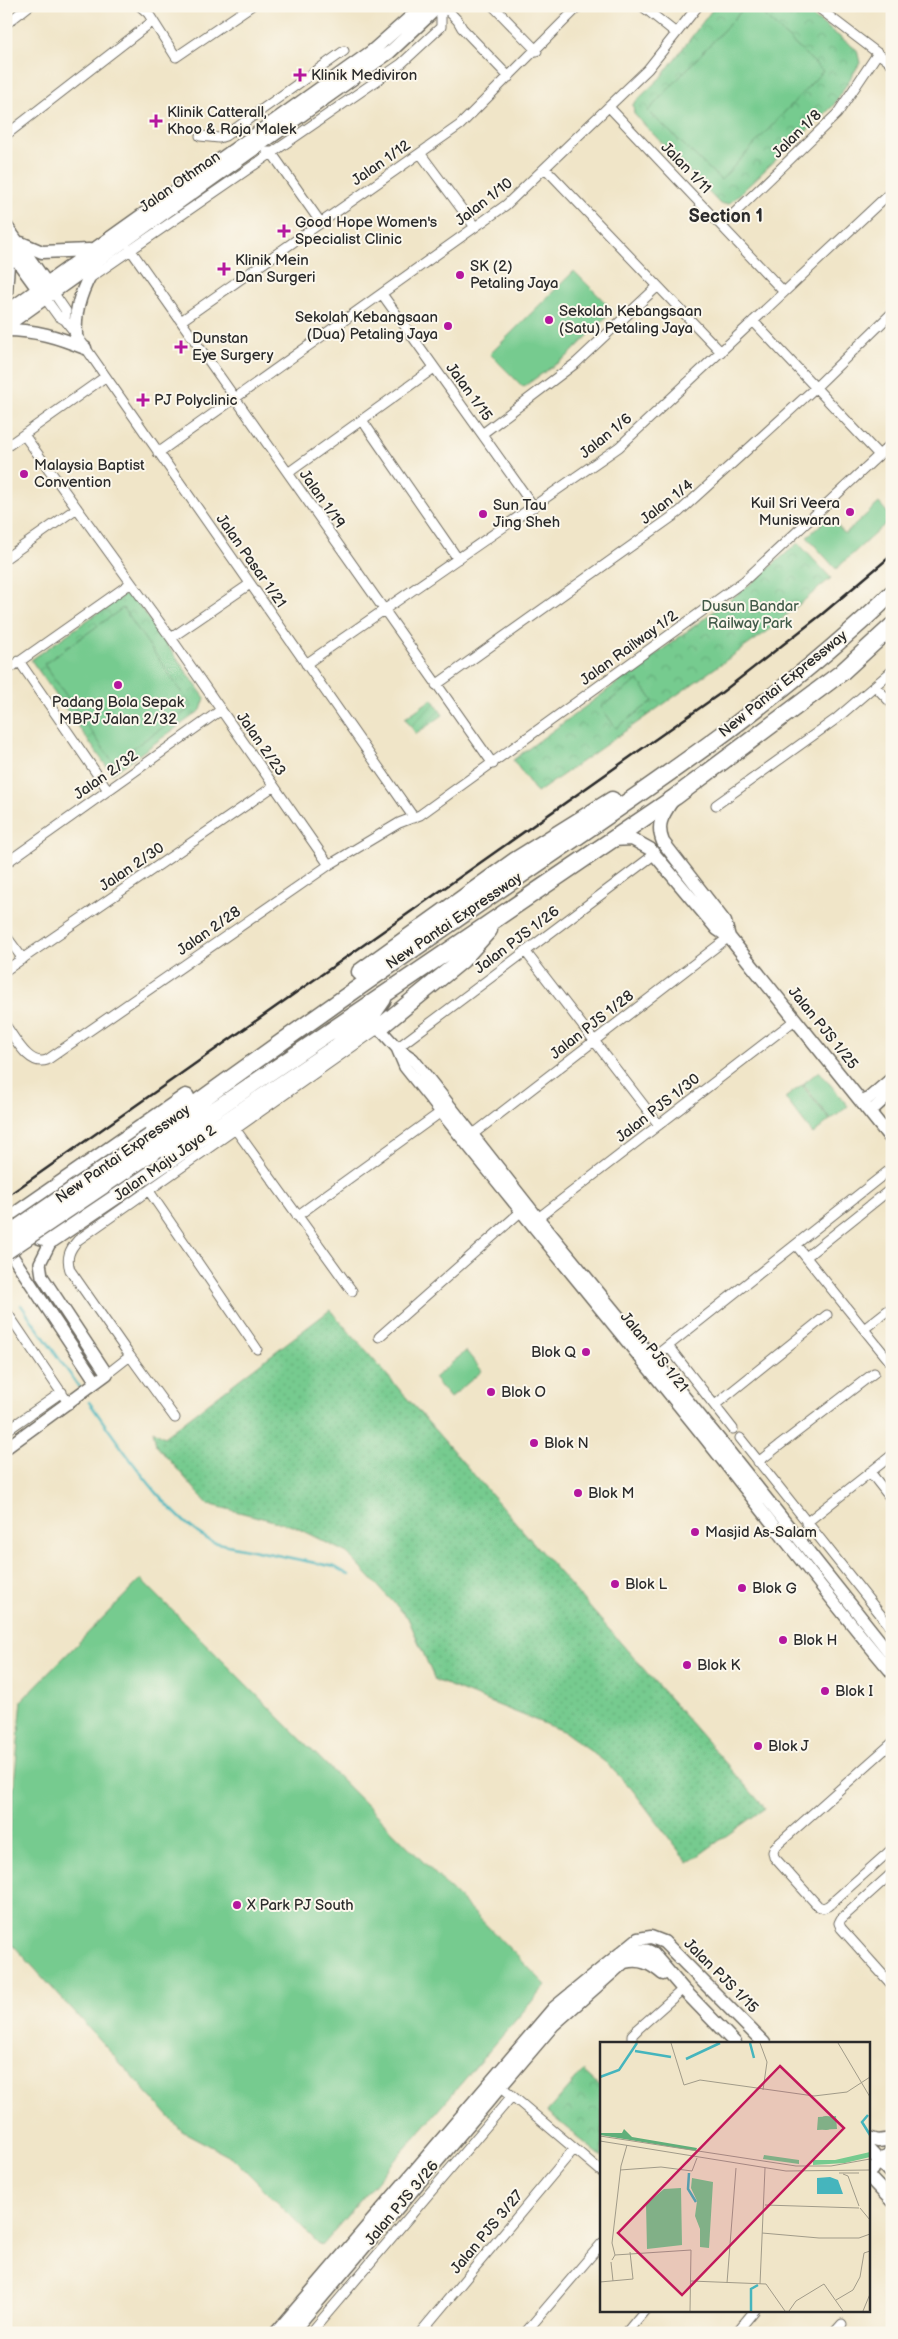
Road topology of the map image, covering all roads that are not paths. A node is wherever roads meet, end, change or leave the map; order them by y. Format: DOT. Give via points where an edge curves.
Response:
graph roads {
  1 [pos="29,6"];
  2 [pos="140,6"];
  3 [pos="252,6"];
  4 [pos="423,6"];
  5 [pos="441,6"];
  6 [pos="492,6"];
  7 [pos="579,6"];
  8 [pos="642,6"];
  9 [pos="698,6"];
  10 [pos="816,6"];
  11 [pos="153,21"];
  12 [pos="6,24"];
  13 [pos="676,34"];
  14 [pos="344,51"];
  15 [pos="536,51"];
  16 [pos="878,53"];
  17 [pos="326,64"];
  18 [pos="892,64"];
  19 [pos="336,77"];
  20 [pos="509,77"];
  21 [pos="609,107"];
  22 [pos="240,125"];
  23 [pos="6,135"];
  24 [pos="200,136"];
  25 [pos="249,138"];
  26 [pos="251,152"];
  27 [pos="271,152"];
  28 [pos="420,153"];
  29 [pos="545,168"];
  30 [pos="892,191"];
  31 [pos="321,223"];
  32 [pos="722,224"];
  33 [pos="6,226"];
  34 [pos="475,227"];
  35 [pos="11,245"];
  36 [pos="130,249"];
  37 [pos="95,255"];
  38 [pos="88,279"];
  39 [pos="658,286"];
  40 [pos="45,291"];
  41 [pos="784,292"];
  42 [pos="6,293"];
  43 [pos="382,294"];
  44 [pos="6,312"];
  45 [pos="892,313"];
  46 [pos="181,321"];
  47 [pos="753,321"];
  48 [pos="6,326"];
  49 [pos="6,330"];
  50 [pos="76,334"];
  51 [pos="84,348"];
  52 [pos="721,352"];
  53 [pos="434,368"];
  54 [pos="106,377"];
  55 [pos="815,388"];
  56 [pos="235,398"];
  57 [pos="362,420"];
  58 [pos="482,434"];
  59 [pos="24,435"];
  60 [pos="892,443"];
  61 [pos="6,447"];
  62 [pos="158,453"];
  63 [pos="879,455"];
  64 [pos="288,473"];
  65 [pos="534,507"];
  66 [pos="78,508"];
  67 [pos="6,558"];
  68 [pos="458,559"];
  69 [pos="131,583"];
  70 [pos="250,584"];
  71 [pos="892,592"];
  72 [pos="384,610"];
  73 [pos="892,626"];
  74 [pos="171,638"];
  75 [pos="19,661"];
  76 [pos="306,664"];
  77 [pos="6,670"];
  78 [pos="892,671"];
  79 [pos="436,685"];
  80 [pos="875,686"];
  81 [pos="892,704"];
  82 [pos="221,710"];
  83 [pos="493,764"];
  84 [pos="668,773"];
  85 [pos="274,786"];
  86 [pos="108,790"];
  87 [pos="675,797"];
  88 [pos="716,805"];
  89 [pos="414,818"];
  90 [pos="612,840"];
  91 [pos="655,854"];
  92 [pos="6,863"];
  93 [pos="329,865"];
  94 [pos="506,912"];
  95 [pos="6,936"];
  96 [pos="729,937"];
  97 [pos="525,951"];
  98 [pos="23,959"];
  99 [pos="6,970"];
  100 [pos="390,989"];
  101 [pos="795,1020"];
  102 [pos="6,1026"];
  103 [pos="379,1028"];
  104 [pos="594,1041"];
  105 [pos="397,1048"];
  106 [pos="892,1078"];
  107 [pos="892,1092"];
  108 [pos="866,1107"];
  109 [pos="441,1112"];
  110 [pos="659,1125"];
  111 [pos="236,1130"];
  112 [pos="472,1135"];
  113 [pos="892,1140"];
  114 [pos="892,1168"];
  115 [pos="892,1188"];
  116 [pos="149,1191"];
  117 [pos="43,1197"];
  118 [pos="524,1209"];
  119 [pos="297,1216"];
  120 [pos="538,1218"];
  121 [pos="6,1222"];
  122 [pos="6,1236"];
  123 [pos="52,1239"];
  124 [pos="796,1244"];
  125 [pos="6,1251"];
  126 [pos="806,1257"];
  127 [pos="352,1291"];
  128 [pos="892,1307"];
  129 [pos="6,1311"];
  130 [pos="827,1315"];
  131 [pos="864,1329"];
  132 [pos="379,1337"];
  133 [pos="668,1346"];
  134 [pos="256,1349"];
  135 [pos="130,1356"];
  136 [pos="649,1361"];
  137 [pos="892,1364"];
  138 [pos="874,1373"];
  139 [pos="107,1374"];
  140 [pos="96,1382"];
  141 [pos="62,1392"];
  142 [pos="69,1404"];
  143 [pos="715,1406"];
  144 [pos="175,1418"];
  145 [pos="733,1429"];
  146 [pos="6,1431"];
  147 [pos="740,1438"];
  148 [pos="6,1448"];
  149 [pos="892,1455"];
  150 [pos="758,1462"];
  151 [pos="870,1472"];
  152 [pos="892,1500"];
  153 [pos="806,1523"];
  154 [pos="892,1629"];
  155 [pos="892,1656"];
  156 [pos="892,1672"];
  157 [pos="892,1743"];
  158 [pos="892,1849"];
  159 [pos="892,1873"];
  160 [pos="650,1937"];
  161 [pos="648,1950"];
  162 [pos="624,1962"];
  163 [pos="892,1985"];
  164 [pos="683,1989"];
  165 [pos="632,2042"];
  166 [pos="734,2042"];
  167 [pos="763,2042"];
  168 [pos="497,2083"];
  169 [pos="512,2096"];
  170 [pos="870,2138"];
  171 [pos="892,2140"];
  172 [pos="574,2149"];
  173 [pos="870,2151"];
  174 [pos="892,2151"];
  175 [pos="880,2162"];
  176 [pos="600,2170"];
  177 [pos="870,2171"];
  178 [pos="892,2175"];
  179 [pos="870,2178"];
  180 [pos="892,2201"];
  181 [pos="600,2245"];
  182 [pos="643,2312"];
  183 [pos="753,2312"];
  184 [pos="298,2315"];
  185 [pos="842,2324"];
  186 [pos="316,2331"];
  187 [pos="276,2333"];
  188 [pos="291,2333"];
  189 [pos="420,2333"];
  190 [pos="525,2333"];
  191 [pos="626,2333"];
  192 [pos="736,2333"];
  193 [pos="834,2333"];
  1 -- 12 [label="street"];
  2 -- 11 [label="street"];
  3 -- 11 [label="street" via="176,57"];
  4 -- 19 [label="main road, Jalan Othman" via="383,42"];
  5 -- 20 [label="street"];
  5 -- 26 [label="main road, Jalan Othman" via="390,52"];
  5 -- 27 [label="street" via="441,26 401,64"];
  6 -- 15 [label="street"];
  7 -- 15 [label="street, Jalan 1/12"];
  8 -- 13 [label="street"];
  9 -- 13 [label="street, Jalan 1/10"];
  10 -- 16 [label="street"];
  11 -- 23 [label="street"];
  13 -- 21 [label="street, Jalan 1/10" via="648,69"];
  14 -- 17 [label="street"];
  15 -- 20 [label="street, Jalan 1/12"];
  16 -- 18 [label="street"];
  16 -- 32 [label="street, Jalan 1/8" via="837,114"];
  17 -- 19 [label="street"];
  17 -- 22 [label="street"];
  19 -- 25 [label="main road, Jalan Othman"];
  20 -- 28 [label="street, Jalan 1/12" via="460,124"];
  21 -- 29 [label="street, Jalan 1/10"];
  21 -- 32 [label="street, Jalan 1/11"];
  22 -- 24 [label="street" via="219,138"];
  22 -- 25 [label="street"];
  25 -- 37 [label="main road, Jalan Othman"];
  26 -- 27 [label="street"];
  26 -- 37 [label="main road, Jalan Othman"];
  27 -- 31 [label="street"];
  27 -- 36 [label="street"];
  28 -- 31 [label="street, Jalan 1/12"];
  28 -- 34 [label="street"];
  29 -- 34 [label="street, Jalan 1/10" via="506,205"];
  29 -- 39 [label="street"];
  30 -- 41 [label="street, Jalan 1/6"];
  31 -- 46 [label="street, Jalan 1/12"];
  32 -- 41 [label="street, Jalan 1/11"];
  33 -- 35 [label="main road"];
  34 -- 43 [label="street, Jalan 1/10"];
  35 -- 37 [label="main road" via="42,252"];
  35 -- 40 [label="main road"];
  35 -- 42 [label="main road"];
  36 -- 38 [label="street"];
  36 -- 46 [label="street, Jalan 1/19"];
  37 -- 38 [label="main road"];
  37 -- 40 [label="main road, Jalan Othman"];
  38 -- 50 [label="main road" via="78,305"];
  39 -- 52 [label="street"];
  39 -- 58 [label="street" via="576,363"];
  40 -- 44 [label="main road, Jalan Othman"];
  40 -- 48 [label="main road, Jalan Othman"];
  40 -- 50 [label="street, Jalan Pasar 1/21" via="58,316"];
  41 -- 47 [label="street, Jalan 1/6"];
  43 -- 53 [label="street, Jalan 1/15"];
  43 -- 56 [label="street, Jalan 1/10"];
  45 -- 55 [label="street, Jalan 1/4"];
  46 -- 56 [label="street, Jalan 1/19"];
  47 -- 52 [label="street, Jalan 1/6"];
  47 -- 55 [label="street"];
  49 -- 51 [label="main road" via="38,332"];
  50 -- 51 [label="street, Jalan Pasar 1/21"];
  51 -- 54 [label="street, Jalan Pasar 1/21"];
  52 -- 65 [label="street, Jalan 1/6" via="620,447"];
  53 -- 57 [label="street"];
  53 -- 58 [label="street, Jalan 1/15"];
  54 -- 59 [label="street"];
  54 -- 62 [label="street, Jalan Pasar 1/21"];
  55 -- 63 [label="street"];
  55 -- 79 [label="street, Jalan 1/4" via="679,512"];
  56 -- 62 [label="street, Jalan 1/10"];
  56 -- 64 [label="street, Jalan 1/19"];
  57 -- 64 [label="street"];
  57 -- 68 [label="street"];
  58 -- 65 [label="street, Jalan 1/15"];
  59 -- 61 [label="street"];
  59 -- 66 [label="street, Jalan 2/23"];
  60 -- 63 [label="street, Jalan Railway 1/2"];
  62 -- 70 [label="street, Jalan Pasar 1/21"];
  63 -- 83 [label="street, Jalan Railway 1/2" via="744,581"];
  64 -- 72 [label="street, Jalan 1/19"];
  65 -- 68 [label="street, Jalan 1/6"];
  66 -- 67 [label="street"];
  66 -- 69 [label="street, Jalan 2/23"];
  68 -- 72 [label="street, Jalan 1/6"];
  69 -- 74 [label="street, Jalan 2/23"];
  69 -- 75 [label="street"];
  70 -- 74 [label="street"];
  70 -- 76 [label="street, Jalan Pasar 1/21"];
  71 -- 84 [label="highway, New Pantai Expressway" via="772,696"];
  72 -- 76 [label="street, Jalan 1/6"];
  72 -- 79 [label="street, Jalan 1/19"];
  73 -- 87 [label="highway, New Pantai Expressway" via="842,673"];
  74 -- 82 [label="street, Jalan 2/23"];
  75 -- 77 [label="street"];
  75 -- 86 [label="street"];
  76 -- 89 [label="street, Jalan Pasar 1/21"];
  78 -- 80 [label="street"];
  79 -- 83 [label="street, Jalan 1/19"];
  80 -- 81 [label="street"];
  80 -- 88 [label="street" via="836,719"];
  82 -- 85 [label="street, Jalan 2/23"];
  82 -- 86 [label="street, Jalan 2/32"];
  83 -- 89 [label="street, Jalan Railway 1/2"];
  84 -- 117 [label="highway" via="611,801 516,860"];
  84 -- 122 [label="highway, New Pantai Expressway, bridge" via="361,984"];
  85 -- 93 [label="street, Jalan 2/23"];
  85 -- 98 [label="street, Jalan 2/30"];
  86 -- 92 [label="street, Jalan 2/32"];
  87 -- 90 [label="highway, New Pantai Expressway"];
  87 -- 96 [label="main road, Jalan PJS 1/25" via="660,818 659,832 663,842 725,922"];
  89 -- 93 [label="street, Jalan 2/28"];
  90 -- 91 [label="main road, Jalan PJS 1/25" via="632,839 645,844"];
  90 -- 94 [label="highway, New Pantai Expressway"];
  91 -- 96 [label="main road, Jalan PJS 1/25" via="718,929"];
  91 -- 97 [label="street, Jalan PJS 1/26"];
  93 -- 102 [label="street, Jalan 2/28" via="47,1060 37,1061 24,1051"];
  94 -- 100 [label="highway, New Pantai Expressway"];
  94 -- 103 [label="highway" via="462,960"];
  95 -- 98 [label="street"];
  96 -- 101 [label="main road, Jalan PJS 1/25"];
  96 -- 104 [label="street, Jalan PJS 1/28"];
  97 -- 104 [label="street"];
  97 -- 105 [label="street, Jalan PJS 1/26"];
  98 -- 99 [label="street, Jalan 2/30"];
  100 -- 123 [label="highway" via="367,1022 335,1048"];
  100 -- 125 [label="highway, New Pantai Expressway, bridge"];
  101 -- 108 [label="main road, Jalan PJS 1/25"];
  101 -- 110 [label="street, Jalan PJS 1/30"];
  103 -- 105 [label="street, Jalan PJS 1/21"];
  103 -- 111 [label="street, Jalan Maju Jaya 2"];
  104 -- 110 [label="street"];
  104 -- 112 [label="street, Jalan PJS 1/28"];
  105 -- 109 [label="street, Jalan PJS 1/21" via="405,1067"];
  105 -- 112 [label="street, Jalan PJS 1/21" via="413,1059"];
  106 -- 108 [label="street"];
  107 -- 108 [label="street"];
  108 -- 113 [label="main road, Jalan PJS 1/25"];
  109 -- 118 [label="street, Jalan PJS 1/21"];
  109 -- 119 [label="street"];
  110 -- 120 [label="street, Jalan PJS 1/30"];
  111 -- 116 [label="street, Jalan Maju Jaya 2"];
  111 -- 119 [label="street"];
  112 -- 118 [label="street, Jalan PJS 1/21"];
  114 -- 124 [label="street"];
  115 -- 126 [label="street"];
  116 -- 134 [label="street"];
  116 -- 135 [label="street, Jalan Maju Jaya 2" via="78,1240 68,1255 70,1270"];
  117 -- 121 [label="highway"];
  117 -- 123 [label="highway" via="35,1211 33,1225 40,1236"];
  117 -- 140 [label="street" via="11,1232 9,1241 13,1257"];
  118 -- 120 [label="street, Jalan PJS 1/21"];
  118 -- 132 [label="street"];
  118 -- 136 [label="street, Jalan PJS 1/21"];
  119 -- 127 [label="street"];
  120 -- 136 [label="street, Jalan PJS 1/21"];
  123 -- 139 [label="street" via="40,1263 42,1276"];
  124 -- 126 [label="street"];
  124 -- 133 [label="street"];
  126 -- 131 [label="street"];
  128 -- 131 [label="street"];
  129 -- 141 [label="street"];
  130 -- 143 [label="street"];
  131 -- 137 [label="street"];
  133 -- 136 [label="street"];
  133 -- 143 [label="street"];
  135 -- 139 [label="street"];
  135 -- 144 [label="street, Jalan Maju Jaya 2"];
  136 -- 155 [label="street, Jalan PJS 1/21"];
  136 -- 156 [label="street, Jalan PJS 1/21"];
  138 -- 150 [label="street"];
  139 -- 140 [label="street"];
  140 -- 142 [label="street"];
  141 -- 142 [label="street"];
  141 -- 146 [label="street"];
  142 -- 148 [label="street"];
  143 -- 145 [label="street"];
  147 -- 150 [label="street"];
  149 -- 151 [label="street"];
  150 -- 153 [label="street"];
  151 -- 152 [label="street"];
  151 -- 153 [label="street"];
  153 -- 154 [label="street"];
  157 -- 158 [label="street" via="773,1852 818,1906 826,1908"];
  159 -- 163 [label="street" via="839,1924"];
  160 -- 161 [label="main road"];
  160 -- 167 [label="main road, Jalan PJS 1/15" via="664,1942"];
  160 -- 168 [label="main road" via="629,1945 554,2008"];
  161 -- 162 [label="main road" via="638,1952"];
  161 -- 164 [label="main road"];
  162 -- 164 [label="main road" via="635,1959 648,1963"];
  162 -- 168 [label="main road" via="553,2025"];
  164 -- 165 [label="street" via="632,2035"];
  164 -- 166 [label="main road"];
  168 -- 169 [label="street"];
  168 -- 184 [label="main road"];
  169 -- 172 [label="street"];
  169 -- 186 [label="street, Jalan PJS 3/26"];
  170 -- 171 [label="main road"];
  172 -- 176 [label="street"];
  172 -- 189 [label="street, Jalan PJS 3/27"];
  173 -- 175 [label="main road"];
  174 -- 175 [label="main road"];
  175 -- 177 [label="main road"];
  175 -- 178 [label="main road"];
  179 -- 180 [label="main road"];
  181 -- 190 [label="street"];
  182 -- 191 [label="street"];
  183 -- 192 [label="street"];
  184 -- 186 [label="street"];
  184 -- 187 [label="main road"];
  184 -- 188 [label="main road"];
  185 -- 193 [label="street"];
}
